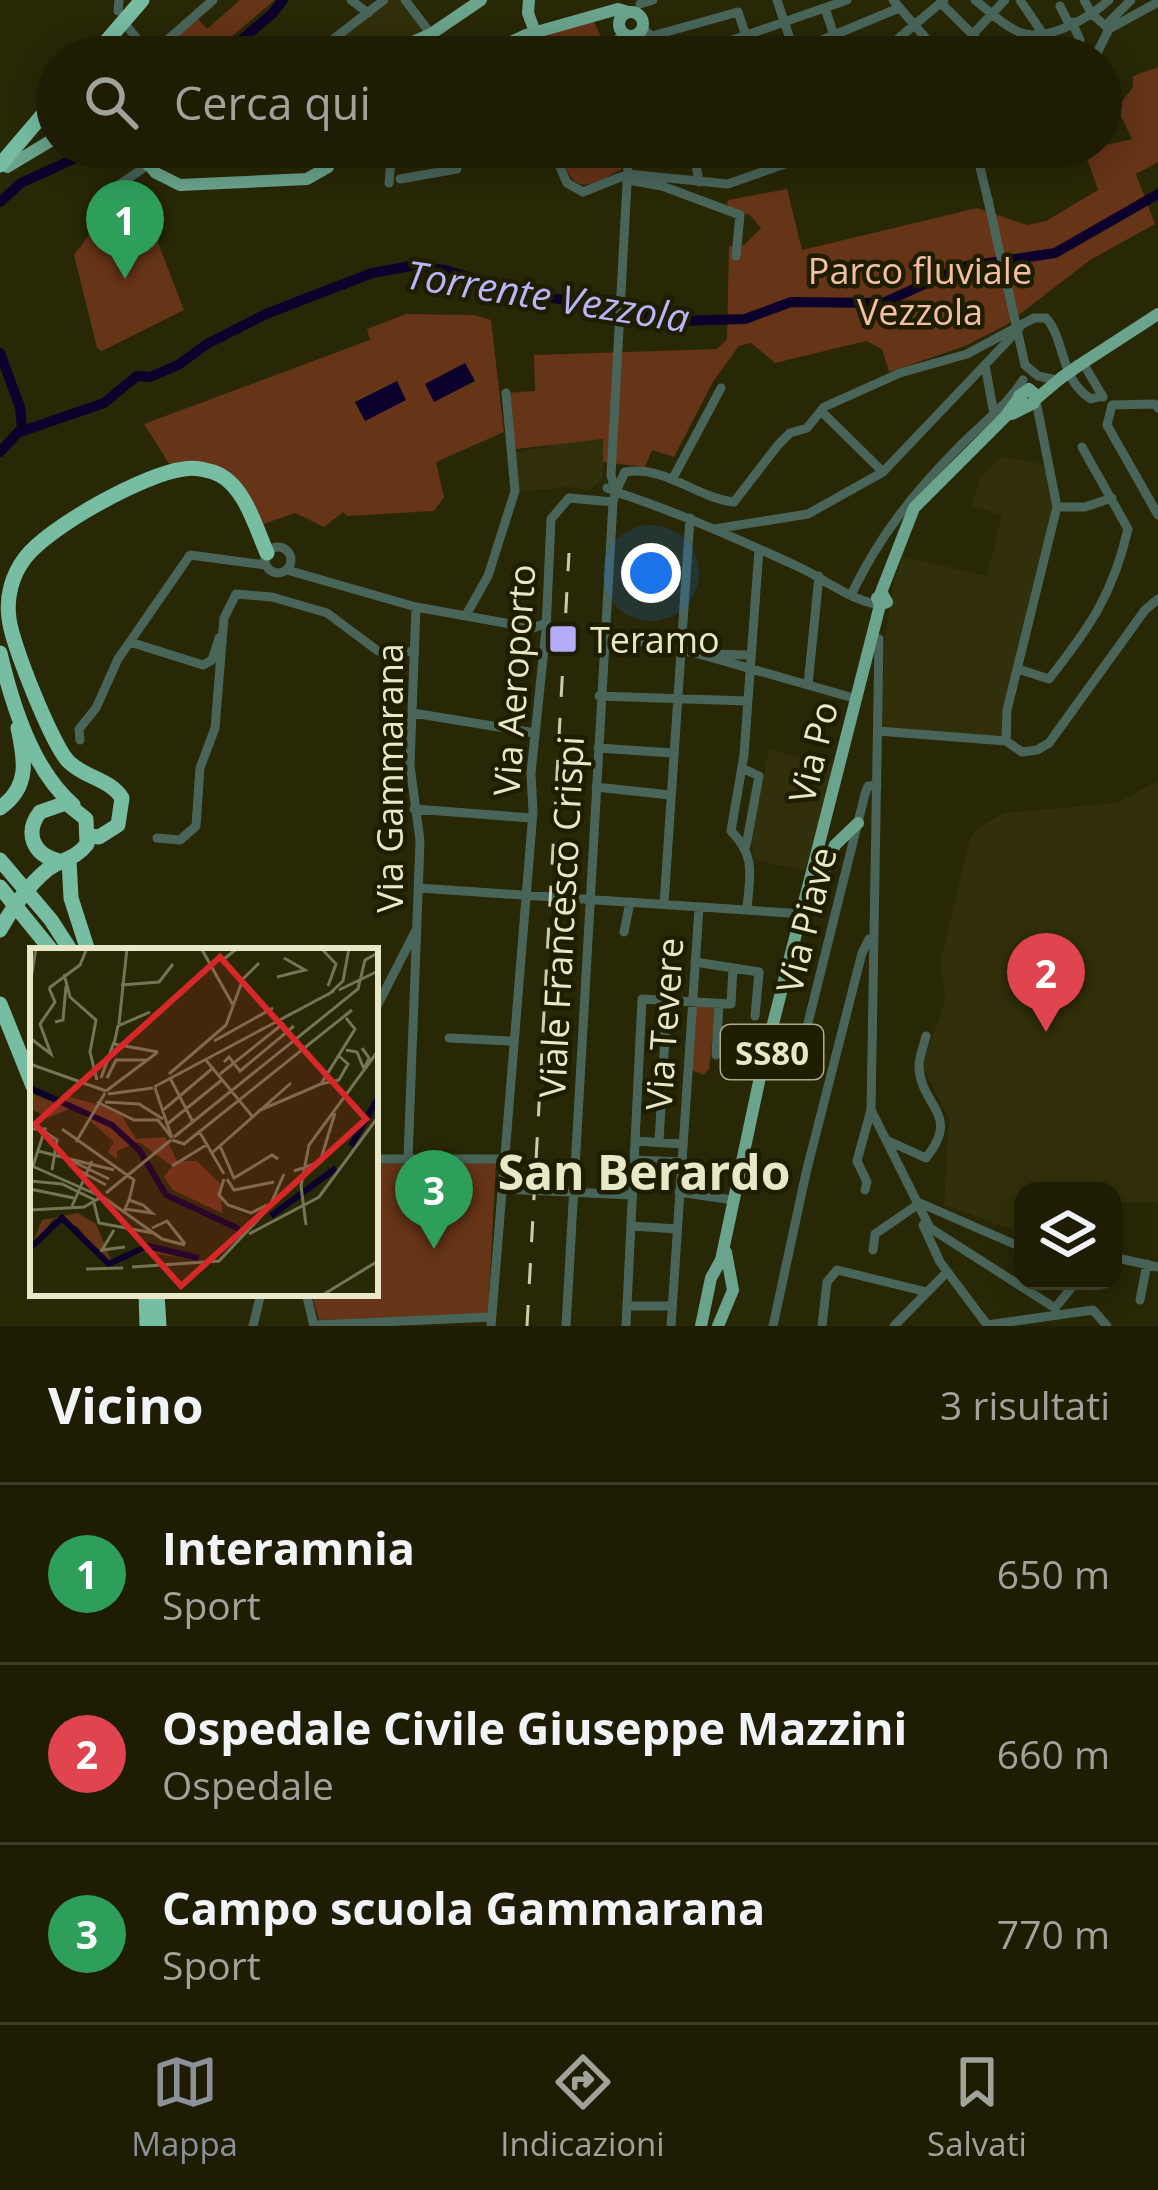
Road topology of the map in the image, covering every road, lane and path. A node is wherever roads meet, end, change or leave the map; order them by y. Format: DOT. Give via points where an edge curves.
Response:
graph roads {
  1 [pos="142,0"];
  2 [pos="213,0"];
  3 [pos="351,0"];
  4 [pos="384,0"];
  5 [pos="404,0"];
  6 [pos="482,0"];
  7 [pos="529,0"];
  8 [pos="777,0"];
  9 [pos="847,0"];
  10 [pos="976,0"];
  11 [pos="1004,0"];
  12 [pos="1020,0"];
  13 [pos="1084,0"];
  14 [pos="1109,0"];
  15 [pos="1131,0"];
  16 [pos="942,2"];
  17 [pos="1158,2"];
  18 [pos="896,4"];
  19 [pos="460,6"];
  20 [pos="1060,6"];
  21 [pos="825,8"];
  22 [pos="368,13"];
  23 [pos="992,14"];
  24 [pos="1092,14"];
  25 [pos="633,15"];
  26 [pos="785,23"];
  27 [pos="1071,23"];
  28 [pos="912,24"];
  29 [pos="126,26"];
  30 [pos="1109,29"];
  31 [pos="535,32"];
  32 [pos="431,34"];
  33 [pos="974,34"];
  34 [pos="1043,34"];
  35 [pos="746,35"];
  36 [pos="833,35"];
  37 [pos="111,36"];
  38 [pos="134,36"];
  39 [pos="172,36"];
  40 [pos="338,36"];
  41 [pos="427,36"];
  42 [pos="526,36"];
  43 [pos="533,36"];
  44 [pos="789,36"];
  45 [pos="899,36"];
  46 [pos="923,36"];
  47 [pos="1078,36"];
  48 [pos="1106,36"];
  49 [pos="36,125"];
  50 [pos="36,148"];
  51 [pos="3,166"];
  52 [pos="132,168"];
  53 [pos="154,168"];
  54 [pos="325,168"];
  55 [pos="393,168"];
  56 [pos="458,168"];
  57 [pos="560,168"];
  58 [pos="628,168"];
  59 [pos="697,168"];
  60 [pos="780,168"];
  61 [pos="980,168"];
  62 [pos="628,180"];
  63 [pos="699,182"];
  64 [pos="120,184"];
  65 [pos="736,256"];
  66 [pos="1158,314"];
  67 [pos="1024,322"];
  68 [pos="967,354"];
  69 [pos="1025,365"];
  70 [pos="1081,365"];
  71 [pos="981,371"];
  72 [pos="1059,379"];
  73 [pos="721,388"];
  74 [pos="506,393"];
  75 [pos="1028,396"];
  76 [pos="1107,400"];
  77 [pos="1158,408"];
  78 [pos="821,411"];
  79 [pos="999,416"];
  80 [pos="1107,425"];
  81 [pos="1097,438"];
  82 [pos="1082,448"];
  83 [pos="883,472"];
  84 [pos="673,478"];
  85 [pos="609,497"];
  86 [pos="1112,498"];
  87 [pos="1057,507"];
  88 [pos="1158,515"];
  89 [pos="689,518"];
  90 [pos="714,529"];
  91 [pos="759,549"];
  92 [pos="266,559"];
  93 [pos="287,570"];
  94 [pos="819,576"];
  95 [pos="856,595"];
  96 [pos="1158,598"];
  97 [pos="881,600"];
  98 [pos="416,607"];
  99 [pos="466,615"];
  100 [pos="546,622"];
  101 [pos="222,627"];
  102 [pos="603,634"];
  103 [pos="876,636"];
  104 [pos="130,643"];
  105 [pos="680,651"];
  106 [pos="0,652"];
  107 [pos="414,652"];
  108 [pos="699,655"];
  109 [pos="751,655"];
  110 [pos="876,664"];
  111 [pos="1018,669"];
  112 [pos="750,672"];
  113 [pos="808,685"];
  114 [pos="599,696"];
  115 [pos="676,698"];
  116 [pos="857,699"];
  117 [pos="747,701"];
  118 [pos="413,713"];
  119 [pos="21,725"];
  120 [pos="878,731"];
  121 [pos="535,733"];
  122 [pos="80,740"];
  123 [pos="1006,741"];
  124 [pos="598,748"];
  125 [pos="673,753"];
  126 [pos="742,768"];
  127 [pos="46,773"];
  128 [pos="877,784"];
  129 [pos="596,787"];
  130 [pos="670,795"];
  131 [pos="47,806"];
  132 [pos="74,806"];
  133 [pos="830,806"];
  134 [pos="0,808"];
  135 [pos="415,809"];
  136 [pos="531,818"];
  137 [pos="858,823"];
  138 [pos="89,836"];
  139 [pos="157,838"];
  140 [pos="746,846"];
  141 [pos="41,854"];
  142 [pos="0,860"];
  143 [pos="64,860"];
  144 [pos="825,863"];
  145 [pos="41,874"];
  146 [pos="0,887"];
  147 [pos="419,888"];
  148 [pos="524,898"];
  149 [pos="589,900"];
  150 [pos="630,902"];
  151 [pos="664,904"];
  152 [pos="808,906"];
  153 [pos="699,908"];
  154 [pos="747,908"];
  155 [pos="418,927"];
  156 [pos="0,930"];
  157 [pos="624,932"];
  158 [pos="872,935"];
  159 [pos="50,948"];
  160 [pos="69,948"];
  161 [pos="87,948"];
  162 [pos="695,962"];
  163 [pos="733,968"];
  164 [pos="667,1000"];
  165 [pos="693,1002"];
  166 [pos="0,1004"];
  167 [pos="378,1004"];
  168 [pos="725,1004"];
  169 [pos="754,1016"];
  170 [pos="926,1036"];
  171 [pos="448,1038"];
  172 [pos="511,1041"];
  173 [pos="716,1055"];
  174 [pos="795,1076"];
  175 [pos="30,1079"];
  176 [pos="871,1110"];
  177 [pos="886,1140"];
  178 [pos="635,1142"];
  179 [pos="658,1142"];
  180 [pos="683,1144"];
  181 [pos="378,1159"];
  182 [pos="408,1159"];
  183 [pos="504,1159"];
  184 [pos="634,1160"];
  185 [pos="682,1162"];
  186 [pos="502,1189"];
  187 [pos="865,1190"];
  188 [pos="573,1192"];
  189 [pos="680,1192"];
  190 [pos="632,1195"];
  191 [pos="733,1198"];
  192 [pos="920,1202"];
  193 [pos="631,1226"];
  194 [pos="677,1229"];
  195 [pos="725,1239"];
  196 [pos="1014,1244"];
  197 [pos="873,1250"];
  198 [pos="1122,1259"];
  199 [pos="1153,1265"];
  200 [pos="947,1272"];
  201 [pos="731,1280"];
  202 [pos="711,1283"];
  203 [pos="1070,1290"];
  204 [pos="927,1292"];
  205 [pos="146,1296"];
  206 [pos="157,1296"];
  207 [pos="260,1296"];
  208 [pos="307,1296"];
  209 [pos="1140,1300"];
  210 [pos="824,1305"];
  211 [pos="627,1306"];
  212 [pos="673,1306"];
  213 [pos="1056,1310"];
  214 [pos="491,1322"];
  215 [pos="1025,1322"];
  216 [pos="988,1325"];
  217 [pos="147,1326"];
  218 [pos="159,1326"];
  219 [pos="253,1326"];
  220 [pos="314,1326"];
  221 [pos="566,1326"];
  222 [pos="626,1326"];
  223 [pos="671,1326"];
  224 [pos="701,1326"];
  225 [pos="721,1326"];
  226 [pos="772,1326"];
  227 [pos="822,1326"];
  228 [pos="833,1326"];
  229 [pos="895,1326"];
  230 [pos="1107,1326"];
  1 -- 37 [label="highway"];
  2 -- 39 [label="street"];
  3 -- 22 [label="street"];
  4 -- 22 [label="street"];
  5 -- 32 [label="street"];
  6 -- 19 [label="main road"];
  7 -- 31 [label="main road"];
  8 -- 26 [label="street"];
  9 -- 21 [label="street"];
  10 -- 23 [label="street"];
  11 -- 23 [label="street"];
  12 -- 34 [label="street"];
  13 -- 24 [label="street"];
  14 -- 24 [label="street"];
  15 -- 30 [label="street"];
  16 -- 28 [label="street"];
  16 -- 33 [label="street"];
  17 -- 30 [label="street"];
  18 -- 28 [label="street"];
  18 -- 36 [label="street"];
  19 -- 32 [label="main road"];
  20 -- 27 [label="street"];
  21 -- 26 [label="street"];
  21 -- 36 [label="street"];
  22 -- 40 [label="street"];
  23 -- 33 [label="street"];
  23 -- 34 [label="street" via="1027,35"];
  24 -- 27 [label="street"];
  24 -- 30 [label="street"];
  25 -- 31 [label="main road"];
  25 -- 35 [label="street" via="738,13"];
  26 -- 35 [label="street"];
  26 -- 44 [label="street"];
  27 -- 34 [label="street"];
  27 -- 47 [label="street"];
  28 -- 45 [label="street"];
  28 -- 46 [label="street"];
  29 -- 38 [label="street"];
  30 -- 48 [label="street"];
  31 -- 42 [label="main road"];
  31 -- 43 [label="street"];
  32 -- 41 [label="main road"];
  49 -- 51 [label="highway"];
  50 -- 51 [label="main road"];
  52 -- 64 [label="street"];
  53 -- 54 [label="main road" via="180,185 308,179"];
  55 -- 56 [label="street" via="394,181"];
  57 -- 62 [label="street" via="579,192"];
  58 -- 62 [label="street, Viale Francesco Crispi"];
  59 -- 63 [label="street"];
  60 -- 63 [label="street" via="744,181"];
  61 -- 69 [label="street, bridge"];
  62 -- 63 [label="street"];
  62 -- 65 [label="street" via="740,215"];
  62 -- 85 [label="street, Viale Francesco Crispi"];
  66 -- 70 [label="main road, SS80"];
  67 -- 68 [label="street"];
  67 -- 71 [label="street"];
  67 -- 76 [label="street" via="1049,320 1078,387"];
  68 -- 71 [label="street"];
  68 -- 78 [label="street" via="900,373"];
  69 -- 72 [label="street"];
  69 -- 75 [label="street"];
  70 -- 72 [label="main road, SS80, bridge"];
  70 -- 76 [label="street"];
  71 -- 79 [label="street"];
  71 -- 83 [label="street"];
  72 -- 75 [label="main road, SS80"];
  73 -- 84 [label="street"];
  74 -- 99 [label="street" via="514,491 488,576"];
  75 -- 79 [label="main road, SS80"];
  75 -- 79 [label="street"];
  75 -- 87 [label="street"];
  76 -- 77 [label="street"];
  76 -- 80 [label="street"];
  78 -- 83 [label="street"];
  78 -- 84 [label="street" via="778,445 734,502"];
  79 -- 95 [label="street" via="961,445 888,526"];
  79 -- 97 [label="main road, SS80" via="920,502"];
  80 -- 81 [label="street"];
  80 -- 88 [label="street"];
  82 -- 86 [label="street"];
  83 -- 90 [label="street" via="808,514"];
  84 -- 85 [label="street, Via Aeroporto" via="627,470"];
  85 -- 89 [label="street"];
  85 -- 100 [label="street, Via Aeroporto" via="569,498 551,519"];
  85 -- 102 [label="street, Viale Francesco Crispi"];
  86 -- 87 [label="street"];
  86 -- 111 [label="street" via="1129,529 1104,605 1049,679"];
  87 -- 111 [label="street"];
  89 -- 90 [label="street"];
  89 -- 105 [label="street"];
  90 -- 91 [label="street"];
  91 -- 94 [label="street"];
  91 -- 109 [label="street"];
  92 -- 93 [label="street" via="275,573"];
  92 -- 93 [label="street" via="287,550"];
  92 -- 104 [label="street" via="190,555"];
  92 -- 138 [label="highway" via="238,491 224,477 187,468 154,476 66,523 22,560 9,587 8,619 38,699 68,762 122,798 118,824"];
  93 -- 98 [label="street"];
  94 -- 95 [label="street"];
  94 -- 113 [label="street"];
  95 -- 97 [label="street"];
  96 -- 123 [label="street" via="1049,743 1022,752"];
  97 -- 103 [label="main road, SS80"];
  98 -- 99 [label="street"];
  98 -- 107 [label="street, Via Gammarana"];
  99 -- 100 [label="street" via="532,628"];
  100 -- 121 [label="street, Via Aeroporto"];
  101 -- 104 [label="street" via="208,665"];
  101 -- 107 [label="street" via="236,594 272,597 327,614 378,651"];
  101 -- 139 [label="street" via="215,728 200,768 196,826 180,840"];
  102 -- 105 [label="street"];
  102 -- 114 [label="street, Viale Francesco Crispi"];
  103 -- 110 [label="main road, SS80"];
  103 -- 116 [label="main road, Via Po / SS80"];
  104 -- 122 [label="street"];
  105 -- 108 [label="street"];
  105 -- 115 [label="street"];
  106 -- 119 [label="highway"];
  107 -- 118 [label="street, Via Gammarana"];
  108 -- 109 [label="street"];
  108 -- 112 [label="street"];
  109 -- 112 [label="street"];
  110 -- 120 [label="street"];
  110 -- 144 [label="main road, Via Po / SS80"];
  111 -- 123 [label="street"];
  112 -- 113 [label="street"];
  112 -- 117 [label="street"];
  113 -- 116 [label="street"];
  114 -- 115 [label="street"];
  114 -- 124 [label="street, Viale Francesco Crispi"];
  115 -- 117 [label="street"];
  115 -- 125 [label="street"];
  116 -- 133 [label="main road, Via Po / SS80"];
  117 -- 126 [label="street"];
  118 -- 121 [label="street"];
  118 -- 135 [label="street, Via Gammarana"];
  119 -- 127 [label="highway"];
  119 -- 134 [label="highway" via="25,774"];
  120 -- 123 [label="street"];
  120 -- 128 [label="street"];
  121 -- 136 [label="street, Via Aeroporto"];
  124 -- 125 [label="street"];
  124 -- 129 [label="street, Viale Francesco Crispi"];
  125 -- 130 [label="street"];
  126 -- 140 [label="street" via="731,831"];
  126 -- 140 [label="street" via="759,776"];
  127 -- 131 [label="highway"];
  127 -- 132 [label="highway"];
  128 -- 137 [label="street, Via Piave" via="868,786"];
  128 -- 158 [label="street"];
  129 -- 130 [label="street"];
  129 -- 149 [label="street, Viale Francesco Crispi"];
  130 -- 151 [label="street"];
  131 -- 132 [label="highway"];
  131 -- 141 [label="highway" via="32,828"];
  132 -- 138 [label="highway"];
  133 -- 144 [label="main road"];
  133 -- 152 [label="main road, Via Po / SS80"];
  135 -- 136 [label="street"];
  135 -- 147 [label="street, Via Gammarana"];
  136 -- 148 [label="street, Via Aeroporto"];
  137 -- 144 [label="main road"];
  137 -- 174 [label="street, Via Piave"];
  138 -- 143 [label="highway"];
  140 -- 154 [label="street"];
  141 -- 143 [label="highway"];
  141 -- 145 [label="highway"];
  142 -- 160 [label="highway, bridge"];
  143 -- 145 [label="highway"];
  143 -- 161 [label="highway"];
  144 -- 152 [label="main road, Via Po / SS80"];
  145 -- 156 [label="highway"];
  146 -- 159 [label="highway, bridge"];
  147 -- 148 [label="street"];
  147 -- 155 [label="street, Via Gammarana"];
  148 -- 149 [label="street"];
  148 -- 172 [label="street, Via Aeroporto"];
  149 -- 150 [label="street"];
  149 -- 188 [label="street, Viale Francesco Crispi"];
  150 -- 151 [label="street"];
  150 -- 157 [label="street"];
  151 -- 153 [label="street"];
  152 -- 154 [label="street"];
  152 -- 191 [label="main road, Via Po / SS80"];
  152 -- 191 [label="main road, Via Po / SS80"];
  153 -- 154 [label="street"];
  153 -- 162 [label="street, Via Tevere"];
  155 -- 167 [label="street, Via Gammarana"];
  155 -- 182 [label="street"];
  158 -- 176 [label="street"];
  158 -- 226 [label="street" via="833,1058"];
  162 -- 163 [label="street"];
  162 -- 165 [label="street, Via Tevere"];
  163 -- 168 [label="street"];
  163 -- 169 [label="street" via="759,972"];
  164 -- 165 [label="street"];
  164 -- 178 [label="street" via="642,999"];
  164 -- 179 [label="street"];
  165 -- 168 [label="street"];
  165 -- 180 [label="street, Via Tevere"];
  166 -- 175 [label="highway"];
  168 -- 173 [label="street"];
  170 -- 177 [label="street" via="919,1068 943,1125 940,1141 926,1158"];
  171 -- 172 [label="street"];
  172 -- 183 [label="street, Via Aeroporto"];
  176 -- 177 [label="street"];
  176 -- 187 [label="street" via="857,1161"];
  177 -- 192 [label="street"];
  178 -- 179 [label="street, Via Tevere"];
  178 -- 184 [label="street"];
  179 -- 180 [label="street, Via Tevere"];
  180 -- 185 [label="street, Via Tevere"];
  181 -- 182 [label="street"];
  182 -- 183 [label="street"];
  183 -- 186 [label="street, Via Aeroporto"];
  184 -- 185 [label="street, Via Tevere"];
  184 -- 190 [label="street"];
  185 -- 189 [label="street, Via Tevere"];
  186 -- 188 [label="street"];
  186 -- 214 [label="street, Via Aeroporto"];
  188 -- 190 [label="street"];
  188 -- 221 [label="street, Viale Francesco Crispi"];
  189 -- 191 [label="street"];
  189 -- 194 [label="street, Via Tevere"];
  190 -- 193 [label="street"];
  191 -- 195 [label="main road, Via Po / SS80"];
  192 -- 196 [label="street"];
  192 -- 197 [label="street" via="874,1234"];
  192 -- 200 [label="street" via="918,1215"];
  192 -- 213 [label="street" via="930,1228"];
  193 -- 194 [label="street"];
  193 -- 211 [label="street"];
  194 -- 212 [label="street, Via Tevere"];
  195 -- 201 [label="main road, Via Po / SS80"];
  195 -- 202 [label="main road, Via Po / SS80"];
  198 -- 199 [label="street"];
  199 -- 209 [label="street"];
  200 -- 204 [label="street"];
  200 -- 216 [label="street"];
  201 -- 202 [label="main road"];
  201 -- 225 [label="main road, SS80"];
  202 -- 224 [label="main road, SS80"];
  203 -- 213 [label="street"];
  204 -- 210 [label="street" via="837,1270"];
  204 -- 229 [label="street"];
  205 -- 217 [label="highway"];
  206 -- 218 [label="highway"];
  207 -- 219 [label="street"];
  208 -- 220 [label="street"];
  210 -- 227 [label="street"];
  210 -- 228 [label="street"];
  211 -- 212 [label="street"];
  211 -- 222 [label="street"];
  212 -- 223 [label="street, Via Tevere"];
  213 -- 215 [label="street"];
  213 -- 230 [label="street" via="1093,1310"];
  214 -- 220 [label="street"];
  215 -- 216 [label="street"];
}
